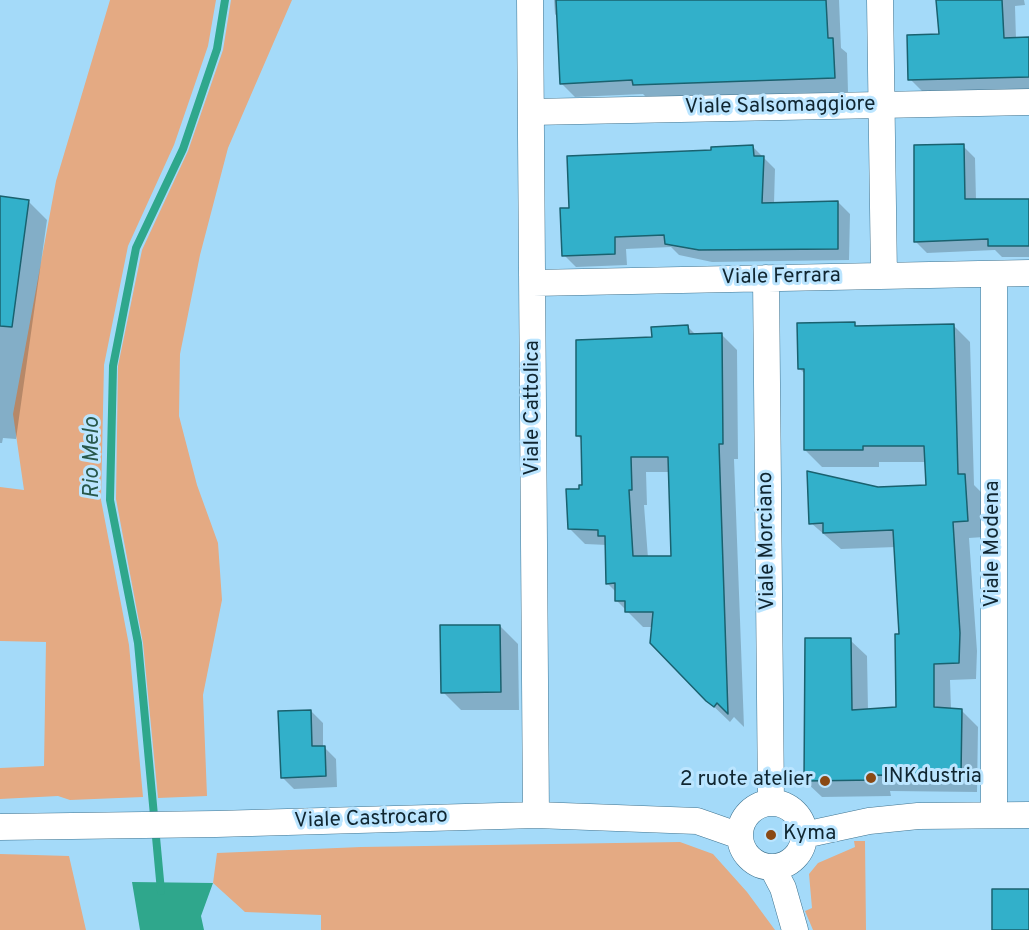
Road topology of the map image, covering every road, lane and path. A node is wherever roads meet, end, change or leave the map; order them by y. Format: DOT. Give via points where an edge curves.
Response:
graph roads {
  1 [pos="530,0"];
  2 [pos="880,0"];
  3 [pos="1029,102"];
  4 [pos="882,105"];
  5 [pos="531,112"];
  6 [pos="1029,273"];
  7 [pos="994,274"];
  8 [pos="884,276"];
  9 [pos="766,278"];
  10 [pos="533,283"];
  11 [pos="771,803"];
  12 [pos="536,815"];
  13 [pos="994,815"];
  14 [pos="1029,815"];
  15 [pos="0,827"];
  16 [pos="804,835"];
  17 [pos="740,836"];
  18 [pos="772,867"];
  19 [pos="795,930"];
  1 -- 5 [label="street, Viale Cattolica"];
  2 -- 4 [label="street"];
  3 -- 4 [label="street, Viale Salsomaggiore"];
  4 -- 5 [label="street, Viale Salsomaggiore"];
  4 -- 8 [label="street"];
  5 -- 10 [label="street, Viale Cattolica"];
  6 -- 7 [label="street, Viale Ferrara"];
  7 -- 8 [label="street, Viale Ferrara"];
  7 -- 13 [label="street, Viale Modena"];
  8 -- 9 [label="street, Viale Ferrara"];
  9 -- 10 [label="street, Viale Ferrara"];
  9 -- 11 [label="street, Viale Morciano"];
  10 -- 12 [label="street, Viale Cattolica"];
  11 -- 16 [label="street" via="790,809"];
  11 -- 17 [label="street" via="752,810 741,826"];
  12 -- 15 [label="street, Viale Castrocaro"];
  12 -- 17 [label="street, Viale Castrocaro" via="697,821"];
  13 -- 14 [label="street"];
  13 -- 16 [label="street" via="869,821"];
  16 -- 18 [label="street" via="798,854 782,866"];
  17 -- 18 [label="street" via="746,854 762,866"];
  18 -- 19 [label="street" via="783,888"];
}
